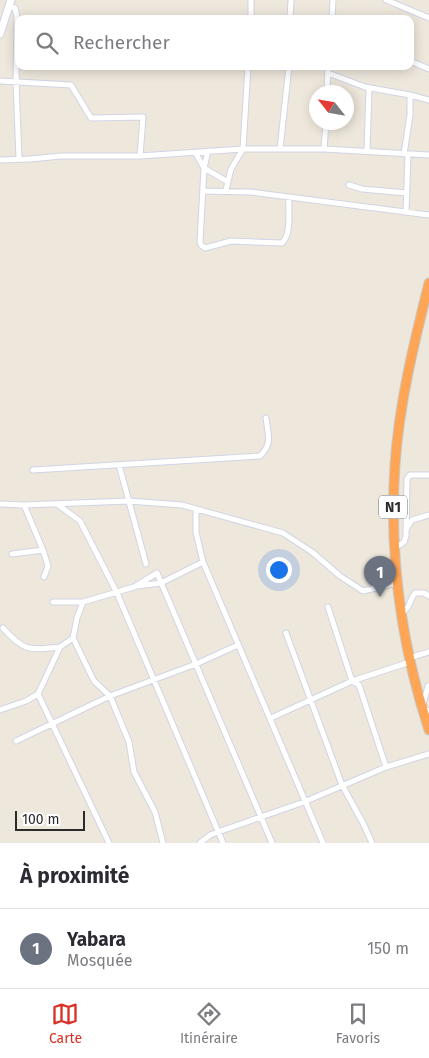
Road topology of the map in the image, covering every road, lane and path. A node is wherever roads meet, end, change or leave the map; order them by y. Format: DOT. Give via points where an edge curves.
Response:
graph roads {
  1 [pos="251,0"];
  2 [pos="291,0"];
  3 [pos="333,0"];
  4 [pos="386,0"];
  5 [pos="11,3"];
  6 [pos="16,15"];
  7 [pos="251,15"];
  8 [pos="290,15"];
  9 [pos="332,15"];
  10 [pos="429,18"];
  11 [pos="0,34"];
  12 [pos="414,63"];
  13 [pos="429,69"];
  14 [pos="16,70"];
  15 [pos="248,70"];
  16 [pos="289,70"];
  17 [pos="328,73"];
  18 [pos="0,81"];
  19 [pos="16,82"];
  20 [pos="327,85"];
  21 [pos="369,88"];
  22 [pos="410,95"];
  23 [pos="429,100"];
  24 [pos="325,130"];
  25 [pos="243,149"];
  26 [pos="280,149"];
  27 [pos="324,149"];
  28 [pos="208,151"];
  29 [pos="195,152"];
  30 [pos="366,152"];
  31 [pos="406,154"];
  32 [pos="429,155"];
  33 [pos="140,156"];
  34 [pos="0,160"];
  35 [pos="19,160"];
  36 [pos="204,168"];
  37 [pos="228,182"];
  38 [pos="349,185"];
  39 [pos="226,190"];
  40 [pos="204,191"];
  41 [pos="407,193"];
  42 [pos="288,197"];
  43 [pos="406,212"];
  44 [pos="429,215"];
  45 [pos="429,283"];
  46 [pos="266,418"];
  47 [pos="119,465"];
  48 [pos="33,470"];
  49 [pos="429,474"];
  50 [pos="129,501"];
  51 [pos="0,504"];
  52 [pos="57,504"];
  53 [pos="24,505"];
  54 [pos="196,509"];
  55 [pos="429,515"];
  56 [pos="409,518"];
  57 [pos="394,549"];
  58 [pos="43,550"];
  59 [pos="12,554"];
  60 [pos="203,562"];
  61 [pos="146,564"];
  62 [pos="44,577"];
  63 [pos="162,583"];
  64 [pos="397,583"];
  65 [pos="134,587"];
  66 [pos="117,593"];
  67 [pos="429,596"];
  68 [pos="53,602"];
  69 [pos="83,602"];
  70 [pos="328,607"];
  71 [pos="402,614"];
  72 [pos="3,628"];
  73 [pos="286,633"];
  74 [pos="73,638"];
  75 [pos="238,645"];
  76 [pos="60,647"];
  77 [pos="429,652"];
  78 [pos="410,660"];
  79 [pos="196,664"];
  80 [pos="153,679"];
  81 [pos="352,681"];
  82 [pos="428,686"];
  83 [pos="38,694"];
  84 [pos="110,696"];
  85 [pos="312,700"];
  86 [pos="425,709"];
  87 [pos="0,710"];
  88 [pos="271,718"];
  89 [pos="53,723"];
  90 [pos="429,730"];
  91 [pos="16,741"];
  92 [pos="429,754"];
  93 [pos="386,766"];
  94 [pos="342,785"];
  95 [pos="304,802"];
  96 [pos="261,818"];
  97 [pos="218,832"];
  98 [pos="109,843"];
  99 [pos="163,843"];
  100 [pos="200,843"];
  101 [pos="223,843"];
  102 [pos="272,843"];
  103 [pos="323,843"];
  104 [pos="372,843"];
  1 -- 7 [label="street"];
  2 -- 8 [label="street"];
  3 -- 9 [label="street"];
  4 -- 10 [label="street"];
  5 -- 6 [label="street"];
  5 -- 11 [label="street"];
  12 -- 13 [label="street"];
  14 -- 19 [label="street"];
  15 -- 25 [label="street"];
  16 -- 26 [label="street"];
  17 -- 20 [label="street"];
  17 -- 21 [label="street"];
  18 -- 19 [label="street"];
  19 -- 33 [label="street" via="71,85 91,118 143,117"];
  19 -- 35 [label="street"];
  21 -- 22 [label="street"];
  21 -- 30 [label="street"];
  22 -- 23 [label="street"];
  22 -- 31 [label="street"];
  24 -- 27 [label="street"];
  25 -- 26 [label="street"];
  25 -- 28 [label="street"];
  25 -- 37 [label="street" via="231,169"];
  26 -- 27 [label="street"];
  27 -- 30 [label="street"];
  28 -- 29 [label="street"];
  28 -- 36 [label="street"];
  29 -- 33 [label="street"];
  29 -- 36 [label="street"];
  30 -- 31 [label="street"];
  31 -- 32 [label="street"];
  31 -- 41 [label="street"];
  33 -- 35 [label="street" via="61,156"];
  34 -- 35 [label="street"];
  36 -- 37 [label="street"];
  36 -- 40 [label="street"];
  37 -- 39 [label="street"];
  38 -- 41 [label="street"];
  39 -- 40 [label="street"];
  39 -- 42 [label="street"];
  40 -- 42 [label="street" via="200,242 205,248 231,241 282,243 287,231"];
  41 -- 43 [label="street"];
  42 -- 43 [label="street"];
  43 -- 44 [label="street"];
  45 -- 57 [label="highway, N1" via="408,371 396,454"];
  46 -- 47 [label="street" via="269,443 260,456"];
  47 -- 48 [label="street"];
  47 -- 50 [label="street"];
  49 -- 56 [label="street" via="410,474 407,479"];
  50 -- 52 [label="street"];
  50 -- 54 [label="street"];
  50 -- 61 [label="street"];
  51 -- 53 [label="street"];
  52 -- 53 [label="street"];
  52 -- 66 [label="street" via="80,521"];
  53 -- 58 [label="street"];
  54 -- 60 [label="street" via="196,532"];
  54 -- 64 [label="street" via="283,533 363,591"];
  55 -- 56 [label="street"];
  56 -- 57 [label="street" via="404,542"];
  57 -- 64 [label="highway, N1"];
  58 -- 59 [label="street"];
  58 -- 62 [label="street" via="48,566"];
  60 -- 63 [label="street"];
  60 -- 75 [label="street"];
  63 -- 65 [label="street"];
  63 -- 65 [label="street" via="157,573"];
  63 -- 79 [label="street"];
  64 -- 71 [label="highway, N1"];
  65 -- 66 [label="street"];
  66 -- 69 [label="street"];
  66 -- 80 [label="street"];
  67 -- 71 [label="street" via="415,593 409,608"];
  68 -- 69 [label="street"];
  69 -- 74 [label="street"];
  70 -- 81 [label="street"];
  71 -- 78 [label="highway, N1"];
  72 -- 76 [label="street" via="22,646 32,650"];
  73 -- 85 [label="street"];
  74 -- 76 [label="street"];
  74 -- 84 [label="street" via="94,681"];
  75 -- 79 [label="street"];
  75 -- 88 [label="street"];
  76 -- 83 [label="street"];
  77 -- 78 [label="street"];
  78 -- 81 [label="street"];
  78 -- 86 [label="highway, N1"];
  79 -- 80 [label="street"];
  79 -- 96 [label="street"];
  80 -- 84 [label="street"];
  80 -- 97 [label="street"];
  81 -- 85 [label="street"];
  81 -- 93 [label="street" via="359,685"];
  82 -- 86 [label="street"];
  83 -- 87 [label="street"];
  83 -- 89 [label="street"];
  84 -- 89 [label="street"];
  84 -- 99 [label="street" via="129,742 134,772 155,812"];
  85 -- 88 [label="street"];
  85 -- 94 [label="street"];
  86 -- 90 [label="highway, N1"];
  88 -- 95 [label="street"];
  89 -- 91 [label="street"];
  89 -- 98 [label="street"];
  92 -- 93 [label="street"];
  93 -- 94 [label="street"];
  94 -- 95 [label="street"];
  94 -- 104 [label="street"];
  95 -- 96 [label="street"];
  95 -- 103 [label="street"];
  96 -- 97 [label="street"];
  96 -- 102 [label="street"];
  97 -- 100 [label="street"];
  97 -- 101 [label="street"];
}
